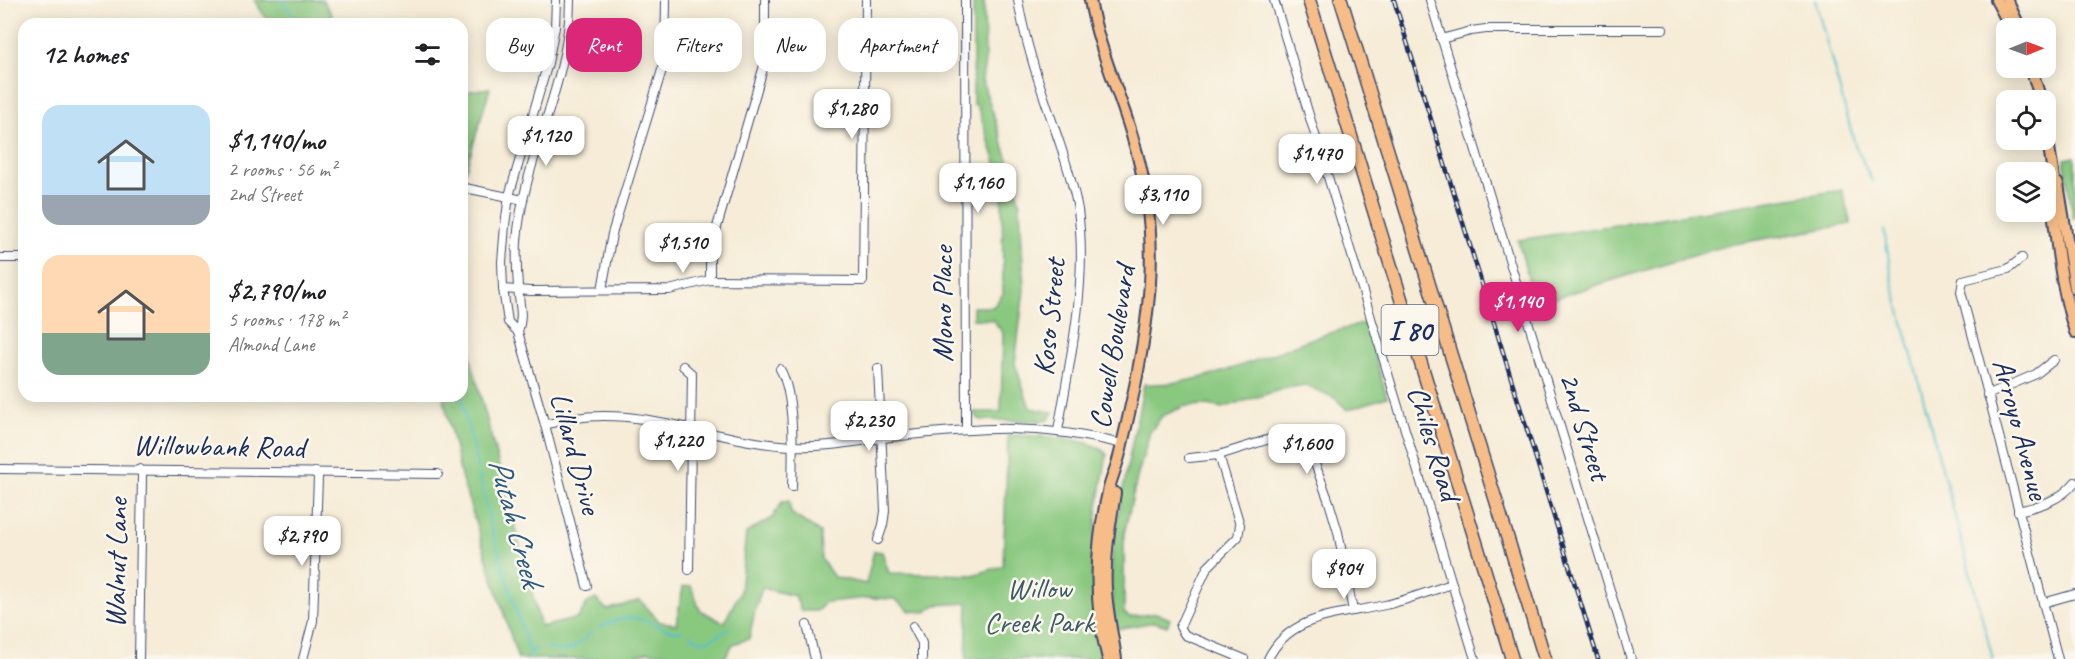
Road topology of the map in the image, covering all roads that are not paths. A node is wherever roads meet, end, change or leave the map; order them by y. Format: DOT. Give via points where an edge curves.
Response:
graph roads {
  1 [pos="556,0"];
  2 [pos="570,0"];
  3 [pos="666,0"];
  4 [pos="765,0"];
  5 [pos="866,0"];
  6 [pos="965,0"];
  7 [pos="1018,0"];
  8 [pos="1090,0"];
  9 [pos="1274,0"];
  10 [pos="1309,0"];
  11 [pos="1341,0"];
  12 [pos="1430,0"];
  13 [pos="1996,0"];
  14 [pos="2007,0"];
  15 [pos="2006,18"];
  16 [pos="2015,18"];
  17 [pos="1663,29"];
  18 [pos="1441,39"];
  19 [pos="540,92"];
  20 [pos="554,96"];
  21 [pos="2056,182"];
  22 [pos="468,189"];
  23 [pos="509,196"];
  24 [pos="523,200"];
  25 [pos="2054,222"];
  26 [pos="503,241"];
  27 [pos="517,242"];
  28 [pos="0,258"];
  29 [pos="18,258"];
  30 [pos="2022,258"];
  31 [pos="711,280"];
  32 [pos="2075,288"];
  33 [pos="503,289"];
  34 [pos="518,289"];
  35 [pos="602,290"];
  36 [pos="518,332"];
  37 [pos="2075,332"];
  38 [pos="2054,360"];
  39 [pos="683,366"];
  40 [pos="878,368"];
  41 [pos="780,369"];
  42 [pos="1987,395"];
  43 [pos="545,425"];
  44 [pos="692,428"];
  45 [pos="966,429"];
  46 [pos="1058,431"];
  47 [pos="880,438"];
  48 [pos="1122,444"];
  49 [pos="792,446"];
  50 [pos="1219,455"];
  51 [pos="1119,456"];
  52 [pos="1189,458"];
  53 [pos="0,469"];
  54 [pos="140,469"];
  55 [pos="315,472"];
  56 [pos="438,474"];
  57 [pos="2075,482"];
  58 [pos="792,487"];
  59 [pos="2018,511"];
  60 [pos="878,540"];
  61 [pos="689,570"];
  62 [pos="1452,584"];
  63 [pos="587,586"];
  64 [pos="2075,594"];
  65 [pos="2043,603"];
  66 [pos="1353,611"];
  67 [pos="807,625"];
  68 [pos="913,626"];
  69 [pos="139,659"];
  70 [pos="303,659"];
  71 [pos="815,659"];
  72 [pos="922,659"];
  73 [pos="1108,659"];
  74 [pos="1116,659"];
  75 [pos="1244,659"];
  76 [pos="1268,659"];
  77 [pos="1475,659"];
  78 [pos="1512,659"];
  79 [pos="1545,659"];
  80 [pos="1631,659"];
  81 [pos="2058,659"];
  1 -- 19 [label="street, Lillard Drive" via="552,48"];
  2 -- 20 [label="street, Lillard Drive" via="567,42"];
  3 -- 35 [label="street" via="665,60 612,234"];
  4 -- 31 [label="street" via="765,62 710,251"];
  5 -- 31 [label="street" via="863,281"];
  6 -- 45 [label="street, Mono Place"];
  7 -- 46 [label="street, Koso Street" via="1023,31 1078,210 1080,285"];
  8 -- 48 [label="main road, Cowell Boulevard" via="1143,176 1149,223 1147,312"];
  9 -- 62 [label="street, Chiles Road"];
  10 -- 78 [label="highway, I 80"];
  11 -- 79 [label="highway, I 80"];
  12 -- 18 [label="street, 2nd Street"];
  13 -- 15 [label="main road"];
  14 -- 16 [label="main road"];
  17 -- 18 [label="street" via="1486,29"];
  18 -- 80 [label="street, 2nd Street"];
  19 -- 20 [label="street"];
  19 -- 23 [label="street, Lillard Drive"];
  20 -- 24 [label="street, Lillard Drive"];
  21 -- 32 [label="main road"];
  22 -- 23 [label="street"];
  23 -- 24 [label="street"];
  23 -- 26 [label="street, Lillard Drive"];
  24 -- 27 [label="street, Lillard Drive"];
  25 -- 37 [label="main road" via="2061,281"];
  26 -- 27 [label="street"];
  26 -- 33 [label="street, Lillard Drive"];
  27 -- 34 [label="street, Lillard Drive"];
  28 -- 29 [label="street"];
  30 -- 42 [label="street, Arroyo Avenue" via="2008,269 1963,280 1961,292"];
  31 -- 35 [label="street" via="669,290"];
  33 -- 34 [label="street"];
  33 -- 36 [label="street, Lillard Drive" via="508,322"];
  34 -- 35 [label="street"];
  34 -- 36 [label="street, Lillard Drive" via="522,318"];
  36 -- 43 [label="street, Lillard Drive"];
  38 -- 42 [label="street" via="2036,374"];
  39 -- 44 [label="street" via="692,374"];
  40 -- 47 [label="street"];
  41 -- 49 [label="street" via="789,392"];
  42 -- 59 [label="street, Arroyo Avenue"];
  43 -- 44 [label="street" via="574,417 608,415"];
  43 -- 63 [label="street, Lillard Drive"];
  44 -- 49 [label="street"];
  44 -- 61 [label="street"];
  45 -- 46 [label="street"];
  45 -- 47 [label="street"];
  46 -- 48 [label="street"];
  47 -- 49 [label="street"];
  47 -- 60 [label="street" via="885,511"];
  48 -- 51 [label="main road, Cowell Boulevard"];
  49 -- 58 [label="street"];
  50 -- 52 [label="street"];
  50 -- 66 [label="street" via="1292,432 1302,433 1338,532"];
  50 -- 75 [label="street" via="1240,531 1208,568 1180,627 1185,635"];
  51 -- 73 [label="main road, Cowell Boulevard" via="1108,492 1098,559 1100,617"];
  51 -- 74 [label="main road, Cowell Boulevard" via="1106,563 1107,606"];
  53 -- 54 [label="street, Willowbank Road"];
  54 -- 55 [label="street, Willowbank Road"];
  54 -- 69 [label="street, Walnut Lane"];
  55 -- 56 [label="street, Willowbank Road"];
  55 -- 70 [label="street" via="318,477 313,621"];
  57 -- 59 [label="street" via="2045,504"];
  59 -- 65 [label="street, Arroyo Avenue"];
  62 -- 66 [label="street"];
  62 -- 77 [label="street, Chiles Road"];
  64 -- 65 [label="street"];
  65 -- 81 [label="street, Arroyo Avenue"];
  66 -- 76 [label="street" via="1301,624 1280,641"];
  67 -- 71 [label="street"];
  68 -- 72 [label="street" via="922,643"];
}
